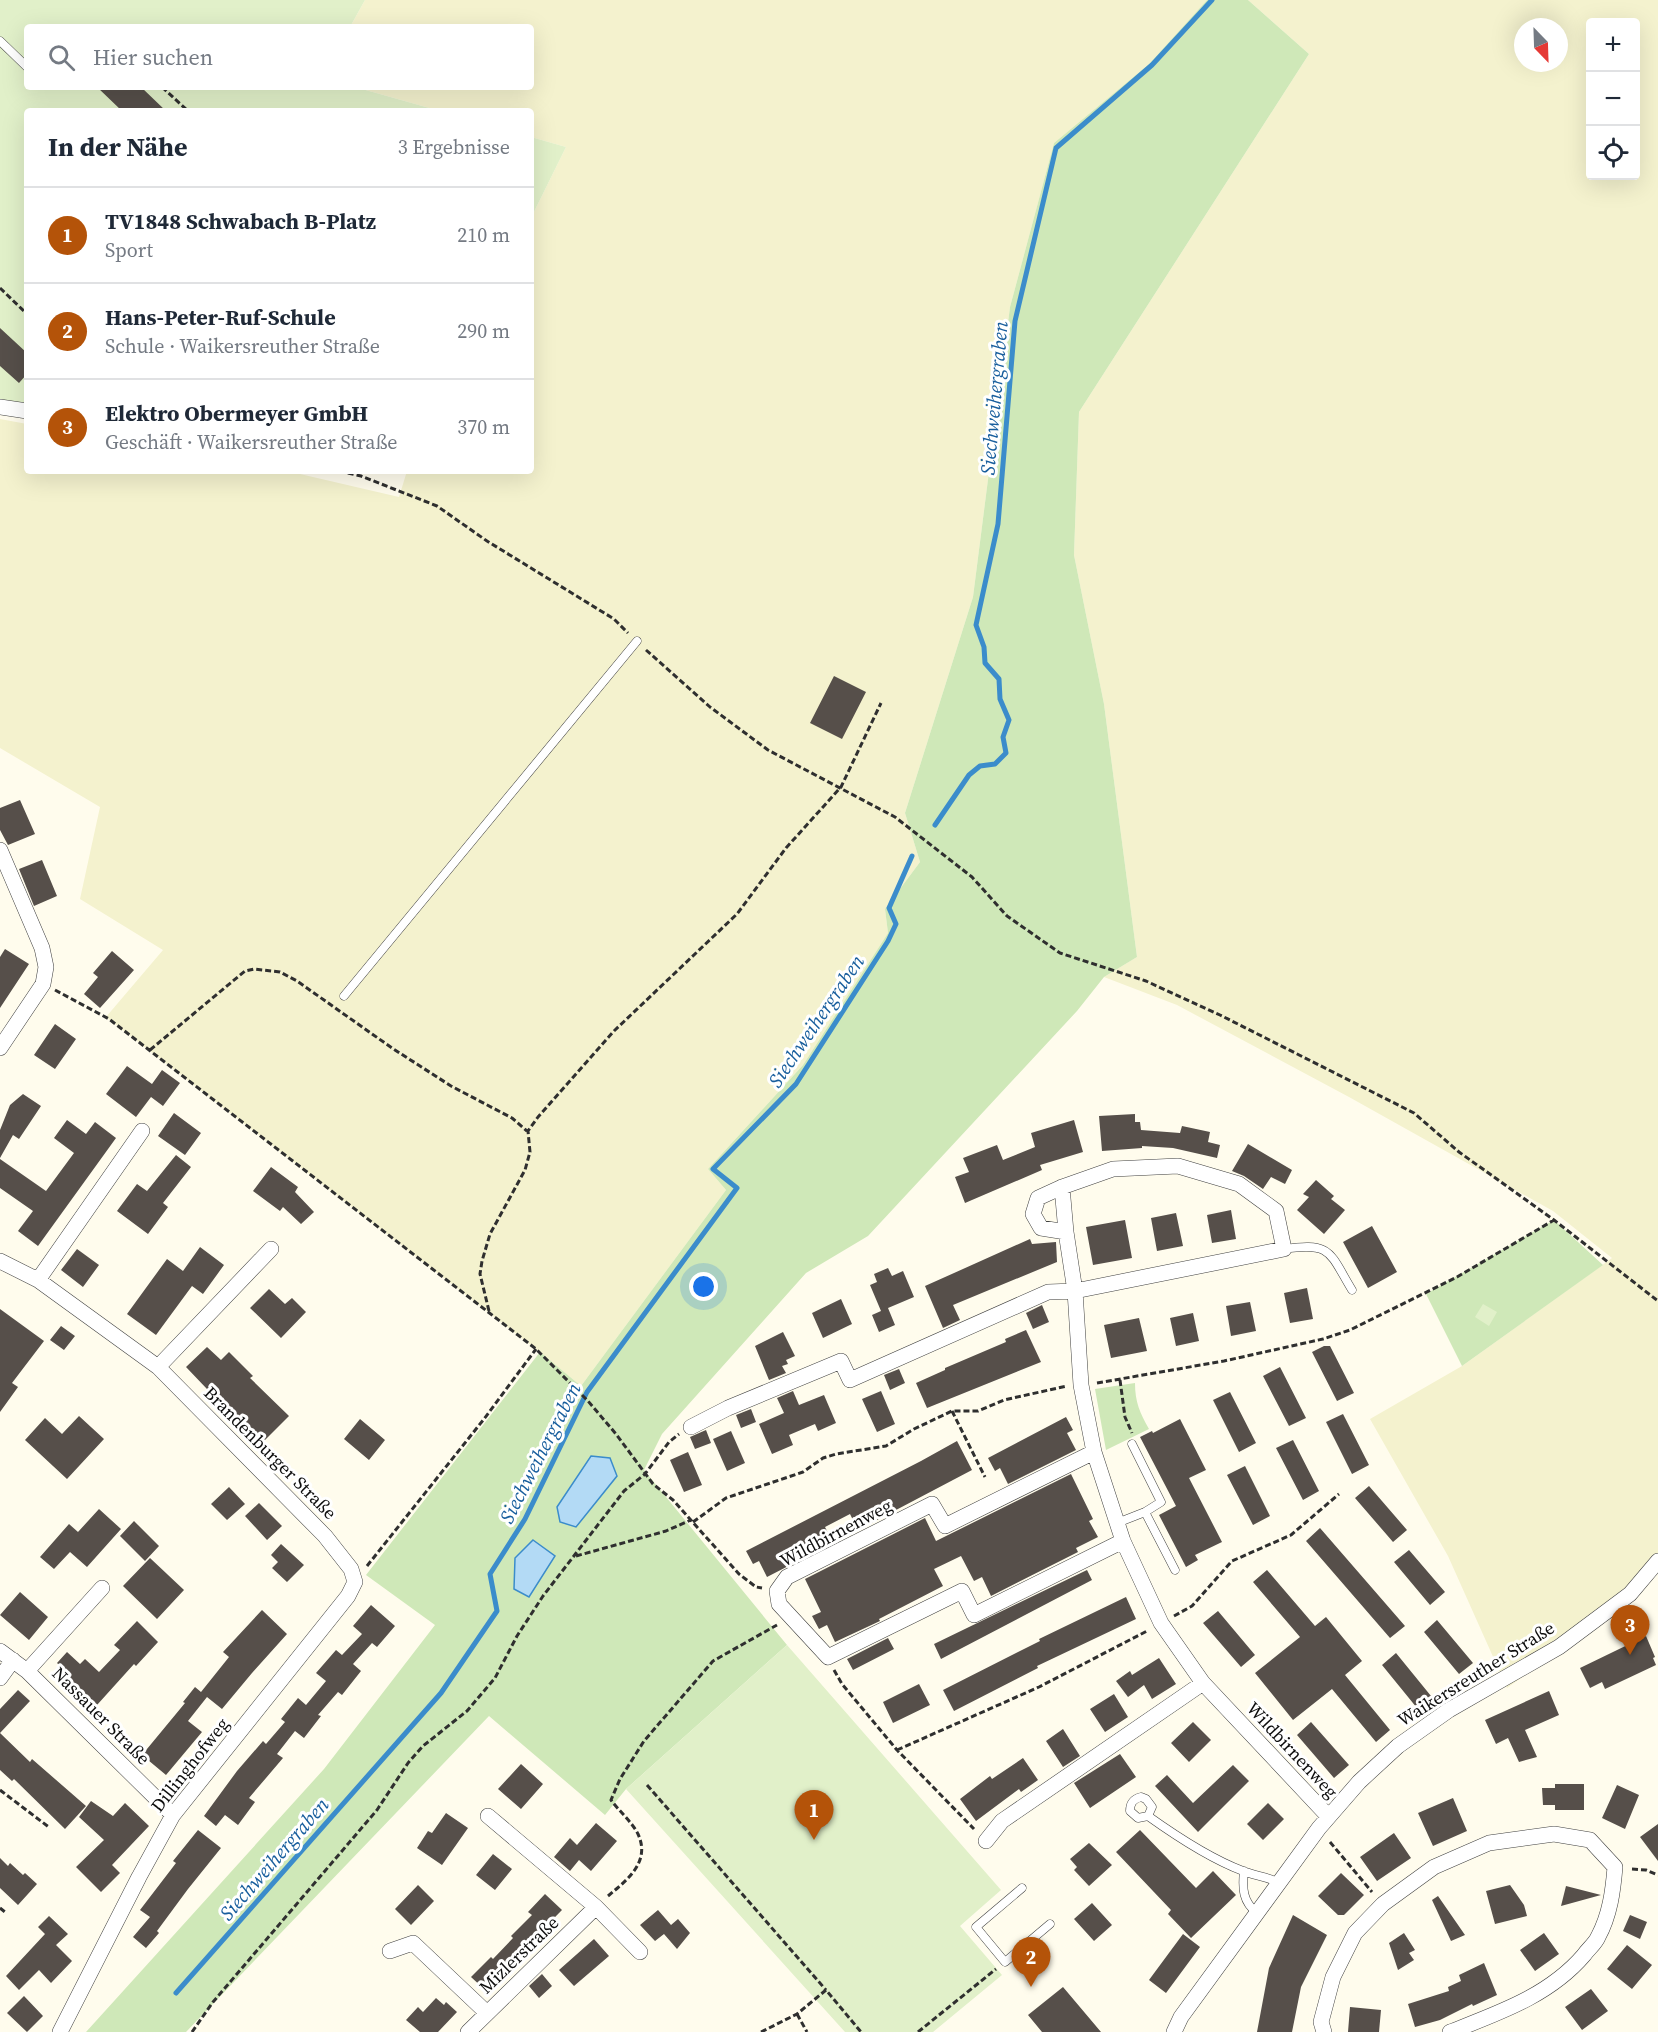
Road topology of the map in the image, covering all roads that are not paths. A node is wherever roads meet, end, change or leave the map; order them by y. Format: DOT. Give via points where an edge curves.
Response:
graph roads {
  1 [pos="0,40"];
  2 [pos="24,64"];
  3 [pos="0,407"];
  4 [pos="24,411"];
  5 [pos="637,641"];
  6 [pos="0,849"];
  7 [pos="344,996"];
  8 [pos="0,1048"];
  9 [pos="142,1131"];
  10 [pos="1062,1187"];
  11 [pos="1066,1232"];
  12 [pos="271,1249"];
  13 [pos="1284,1249"];
  14 [pos="0,1261"];
  15 [pos="38,1280"];
  16 [pos="1352,1290"];
  17 [pos="1075,1291"];
  18 [pos="158,1367"];
  19 [pos="691,1427"];
  20 [pos="1132,1444"];
  21 [pos="1094,1452"];
  22 [pos="1144,1512"];
  23 [pos="1116,1524"];
  24 [pos="1123,1541"];
  25 [pos="1658,1561"];
  26 [pos="1175,1570"];
  27 [pos="353,1575"];
  28 [pos="102,1588"];
  29 [pos="0,1651"];
  30 [pos="13,1660"];
  31 [pos="27,1671"];
  32 [pos="0,1678"];
  33 [pos="1203,1683"];
  34 [pos="173,1815"];
  35 [pos="488,1816"];
  36 [pos="1148,1816"];
  37 [pos="1323,1822"];
  38 [pos="986,1841"];
  39 [pos="1244,1871"];
  40 [pos="1279,1883"];
  41 [pos="1022,1888"];
  42 [pos="597,1907"];
  43 [pos="1257,1913"];
  44 [pos="1050,1924"];
  45 [pos="390,1951"];
  46 [pos="640,1953"];
  47 [pos="487,2013"];
  48 [pos="60,2032"];
  49 [pos="468,2032"];
  50 [pos="1174,2032"];
  51 [pos="1323,2032"];
  52 [pos="1450,2032"];
  1 -- 2 [label="lane"];
  3 -- 4 [label="street"];
  5 -- 7 [label="lane"];
  6 -- 8 [label="street" via="42,948 46,967 43,984"];
  9 -- 15 [label="street"];
  10 -- 11 [label="street, Wildbirnenweg"];
  10 -- 11 [label="street" via="1038,1198 1033,1214 1041,1228"];
  10 -- 13 [label="street" via="1113,1169 1178,1166 1239,1184 1276,1211"];
  11 -- 17 [label="street, Wildbirnenweg"];
  12 -- 18 [label="street"];
  13 -- 16 [label="lane" via="1320,1247 1334,1260"];
  13 -- 17 [label="street"];
  14 -- 15 [label="street, Brandenburger Straße"];
  15 -- 18 [label="street, Brandenburger Straße"];
  17 -- 19 [label="street" via="1048,1292 850,1380 841,1361"];
  17 -- 21 [label="street, Wildbirnenweg" via="1081,1385"];
  18 -- 27 [label="street, Brandenburger Straße" via="325,1536"];
  20 -- 22 [label="lane" via="1161,1502"];
  21 -- 23 [label="street, Wildbirnenweg"];
  21 -- 24 [label="street, Wildbirnenweg" via="945,1526 933,1504 787,1577 777,1591 778,1604 828,1657 962,1592 974,1615"];
  22 -- 23 [label="lane"];
  22 -- 26 [label="lane"];
  23 -- 24 [label="street, Wildbirnenweg"];
  24 -- 33 [label="street, Wildbirnenweg" via="1161,1623"];
  25 -- 37 [label="street, Waikersreuther Straße" via="1630,1594 1559,1647 1449,1710 1398,1746"];
  27 -- 34 [label="street, Dillinghofweg" via="348,1596"];
  28 -- 31 [label="street, Nassauer Straße"];
  29 -- 30 [label="street, Nassauer Straße"];
  30 -- 31 [label="street, Nassauer Straße"];
  30 -- 32 [label="street"];
  31 -- 34 [label="street, Nassauer Straße"];
  33 -- 37 [label="street, Wildbirnenweg"];
  33 -- 38 [label="street" via="1002,1821"];
  34 -- 48 [label="street, Dillinghofweg"];
  35 -- 42 [label="street"];
  36 -- 39 [label="lane" via="1179,1838"];
  37 -- 40 [label="street, Waikersreuther Straße"];
  39 -- 40 [label="lane" via="1268,1876"];
  39 -- 43 [label="lane" via="1246,1903"];
  40 -- 43 [label="street, Waikersreuther Straße"];
  41 -- 44 [label="lane" via="976,1927 1005,1962"];
  42 -- 46 [label="street"];
  42 -- 47 [label="street, Mizlerstraße"];
  43 -- 50 [label="street, Waikersreuther Straße"];
  45 -- 47 [label="street" via="413,1943"];
  47 -- 49 [label="street, Mizlerstraße"];
  51 -- 52 [label="street" via="1321,2022 1333,1977 1355,1933 1383,1904 1434,1867 1489,1843 1554,1834 1590,1840 1615,1867 1613,1898 1598,1938 1577,1963 1539,1994"];
}
